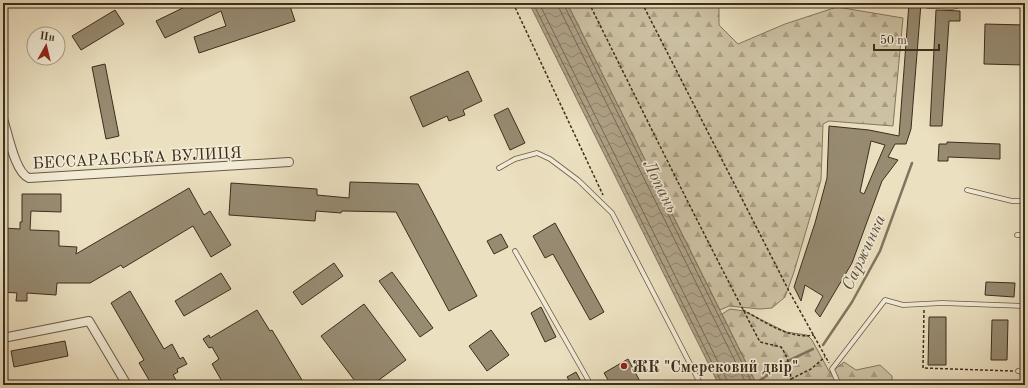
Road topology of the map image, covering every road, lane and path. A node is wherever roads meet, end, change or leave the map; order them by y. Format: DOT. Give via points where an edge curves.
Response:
graph roads {
  1 [pos="513,3"];
  2 [pos="589,3"];
  3 [pos="642,3"];
  4 [pos="967,3"];
  5 [pos="1003,3"];
  6 [pos="1025,3"];
  7 [pos="928,6"];
  8 [pos="1024,114"];
  9 [pos="3,119"];
  10 [pos="1025,160"];
  11 [pos="289,162"];
  12 [pos="500,168"];
  13 [pos="968,190"];
  14 [pos="605,199"];
  15 [pos="1025,201"];
  16 [pos="1018,235"];
  17 [pos="1025,235"];
  18 [pos="515,251"];
  19 [pos="924,304"];
  20 [pos="1025,306"];
  21 [pos="743,310"];
  22 [pos="814,335"];
  23 [pos="3,338"];
  24 [pos="825,357"];
  25 [pos="832,368"];
  26 [pos="1018,371"];
  27 [pos="1025,372"];
  28 [pos="791,379"];
  29 [pos="127,385"];
  30 [pos="591,385"];
  31 [pos="701,385"];
  32 [pos="790,385"];
  33 [pos="839,385"];
  1 -- 14 [label="path"];
  2 -- 21 [label="path"];
  3 -- 22 [label="path"];
  4 -- 7 [label="lane" via="952,7"];
  5 -- 6 [label="lane"];
  8 -- 10 [label="lane"];
  9 -- 11 [label="street, БЕССАРАБСЬКА ВУЛИЦЯ" via="19,169 29,178"];
  12 -- 31 [label="lane" via="516,159 536,153 550,159 578,180 612,213"];
  13 -- 15 [label="lane" via="1012,201"];
  16 -- 17 [label="lane"];
  18 -- 30 [label="lane"];
  19 -- 20 [label="lane"];
  19 -- 25 [label="lane" via="903,305 885,300"];
  19 -- 26 [label="path" via="923,368"];
  21 -- 22 [label="path" via="786,332"];
  21 -- 28 [label="path" via="760,342 781,347 790,368"];
  22 -- 24 [label="path"];
  23 -- 29 [label="street" via="89,321"];
  24 -- 25 [label="path"];
  24 -- 28 [label="path" via="811,369"];
  25 -- 33 [label="lane"];
  26 -- 27 [label="lane"];
  28 -- 32 [label="path"];
}
